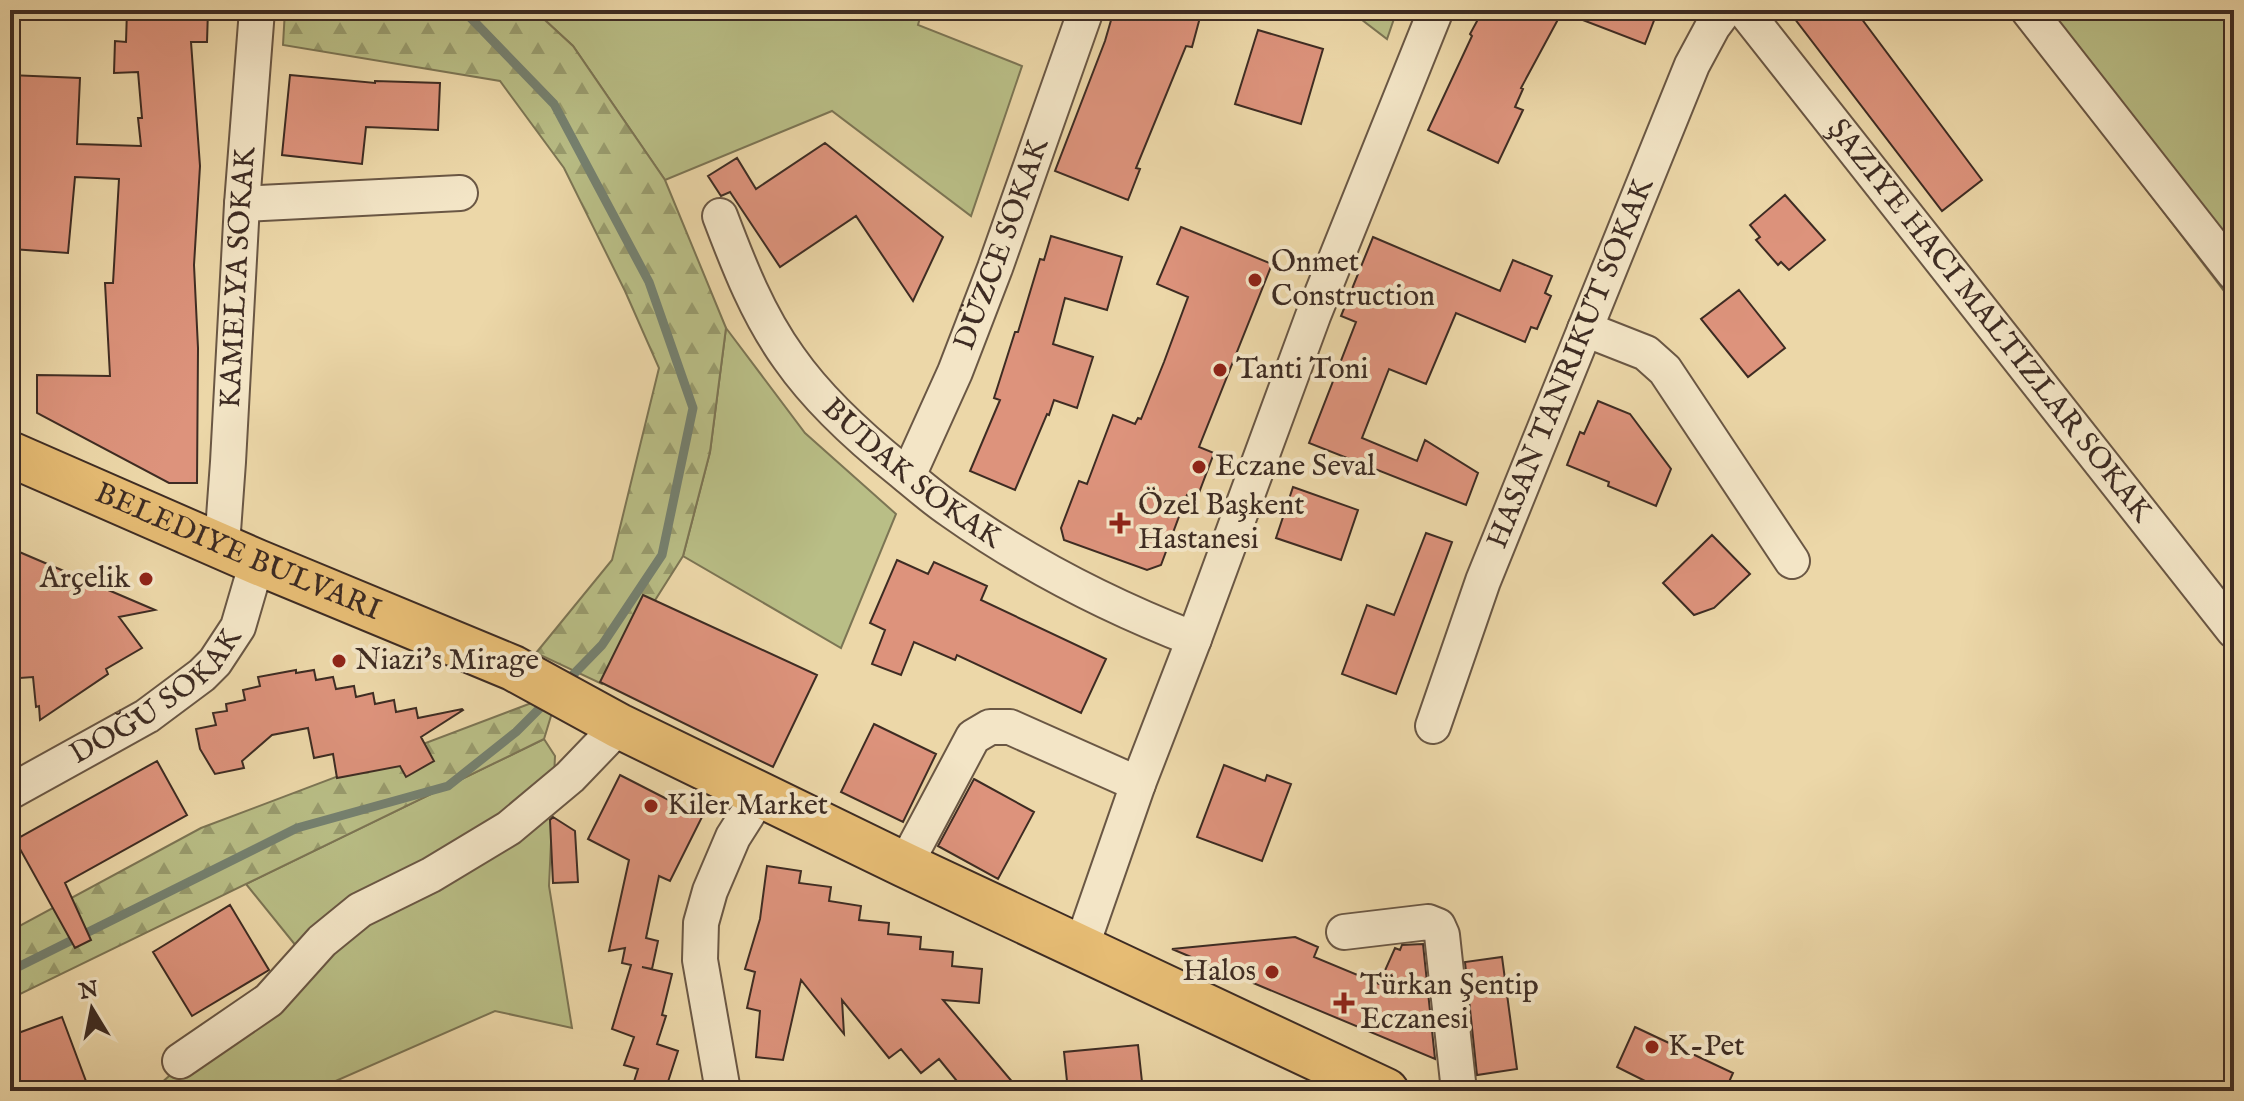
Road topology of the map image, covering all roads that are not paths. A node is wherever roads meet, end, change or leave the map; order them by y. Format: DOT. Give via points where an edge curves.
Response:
graph roads {
  1 [pos="257,10"];
  2 [pos="1086,10"];
  3 [pos="1436,10"];
  4 [pos="1725,10"];
  5 [pos="1744,10"];
  6 [pos="2028,10"];
  7 [pos="460,193"];
  8 [pos="242,204"];
  9 [pos="720,216"];
  10 [pos="2234,273"];
  11 [pos="1585,329"];
  12 [pos="10,454"];
  13 [pos="908,476"];
  14 [pos="239,554"];
  15 [pos="1792,561"];
  16 [pos="2234,631"];
  17 [pos="1194,639"];
  18 [pos="606,719"];
  19 [pos="1433,726"];
  20 [pos="1138,784"];
  21 [pos="10,792"];
  22 [pos="761,793"];
  23 [pos="905,865"];
  24 [pos="1344,932"];
  25 [pos="1081,948"];
  26 [pos="180,1061"];
  27 [pos="1373,1088"];
  28 [pos="723,1091"];
  29 [pos="1459,1091"];
  1 -- 8 [label="street, KAMELYA SOKAK"];
  2 -- 13 [label="street, DÜZCE SOKAK" via="995,268"];
  3 -- 17 [label="street" via="1313,316"];
  4 -- 11 [label="street, HASAN TANRIKUT SOKAK" via="1692,65"];
  5 -- 16 [label="street"];
  6 -- 10 [label="street"];
  7 -- 8 [label="street"];
  8 -- 14 [label="street, KAMELYA SOKAK" via="228,462"];
  9 -- 13 [label="street, BUDAK SOKAK" via="746,284 789,360 838,415"];
  11 -- 15 [label="street" via="1646,353 1665,370"];
  11 -- 19 [label="street, HASAN TANRIKUT SOKAK" via="1483,581"];
  12 -- 14 [label="main road"];
  13 -- 17 [label="street, BUDAK SOKAK" via="952,511 1055,575"];
  14 -- 18 [label="main road" via="513,668"];
  14 -- 21 [label="street, DOĞU SOKAK" via="238,627 215,662 147,716"];
  17 -- 20 [label="street"];
  18 -- 22 [label="main road"];
  18 -- 26 [label="street" via="570,777 509,828 360,910 322,941 269,1000"];
  20 -- 23 [label="street" via="1010,727 990,727 973,737"];
  20 -- 25 [label="street"];
  22 -- 23 [label="main road"];
  22 -- 28 [label="street" via="733,837 701,923 700,960"];
  23 -- 25 [label="main road"];
  24 -- 29 [label="street" via="1428,922 1438,926"];
  25 -- 27 [label="main road"];
}
